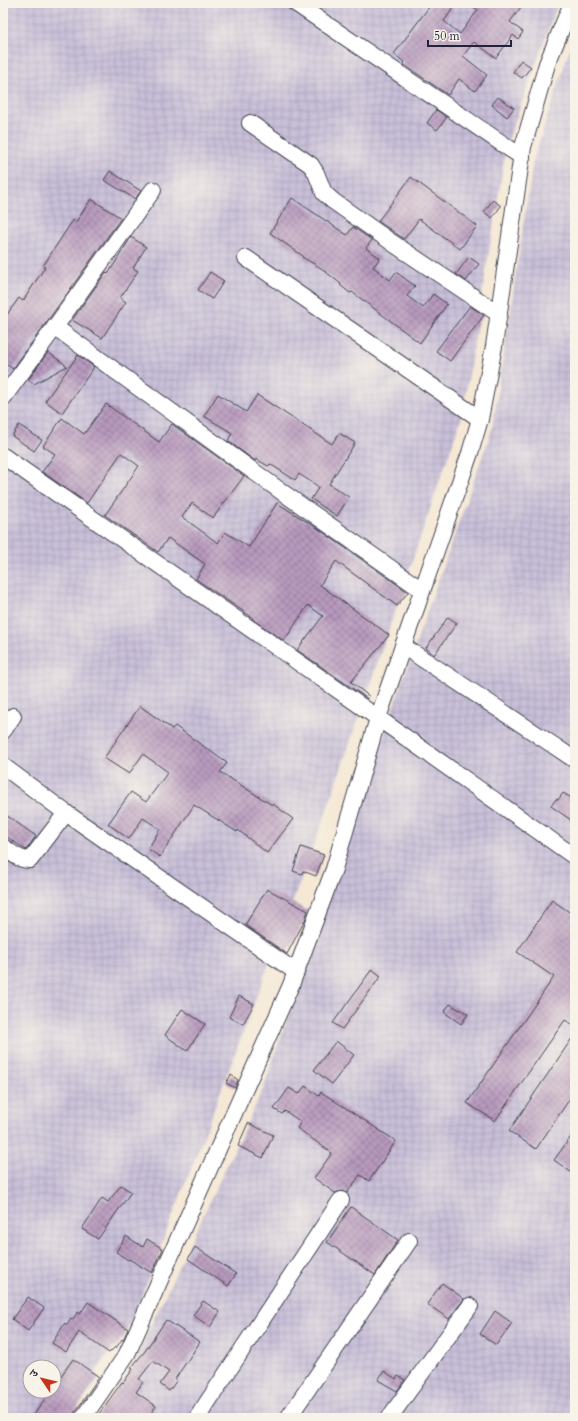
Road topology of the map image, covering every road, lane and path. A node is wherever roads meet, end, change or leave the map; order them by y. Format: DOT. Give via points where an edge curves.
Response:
graph roads {
  1 [pos="295,3"];
  2 [pos="572,3"];
  3 [pos="250,123"];
  4 [pos="522,157"];
  5 [pos="152,190"];
  6 [pos="246,258"];
  7 [pos="499,314"];
  8 [pos="55,327"];
  9 [pos="3,398"];
  10 [pos="480,419"];
  11 [pos="3,456"];
  12 [pos="422,590"];
  13 [pos="403,646"];
  14 [pos="13,716"];
  15 [pos="378,718"];
  16 [pos="3,730"];
  17 [pos="575,760"];
  18 [pos="3,766"];
  19 [pos="66,813"];
  20 [pos="3,847"];
  21 [pos="575,857"];
  22 [pos="296,972"];
  23 [pos="342,1200"];
  24 [pos="409,1241"];
  25 [pos="470,1306"];
  26 [pos="82,1418"];
  27 [pos="197,1418"];
  28 [pos="288,1418"];
  29 [pos="389,1418"];
  1 -- 4 [label="street"];
  2 -- 4 [label="street" via="547,64"];
  3 -- 7 [label="street" via="311,165 324,193 333,201"];
  4 -- 7 [label="street"];
  5 -- 8 [label="street"];
  6 -- 10 [label="street"];
  7 -- 10 [label="street"];
  8 -- 9 [label="street"];
  8 -- 12 [label="street"];
  10 -- 12 [label="street"];
  11 -- 15 [label="street"];
  12 -- 13 [label="street"];
  13 -- 15 [label="street"];
  13 -- 17 [label="street"];
  14 -- 16 [label="street"];
  15 -- 21 [label="street"];
  15 -- 22 [label="street" via="334,869"];
  18 -- 19 [label="street"];
  19 -- 20 [label="street" via="30,860 21,859"];
  19 -- 22 [label="street"];
  22 -- 26 [label="street" via="127,1354"];
  23 -- 27 [label="street"];
  24 -- 28 [label="street"];
  25 -- 29 [label="street"];
}
